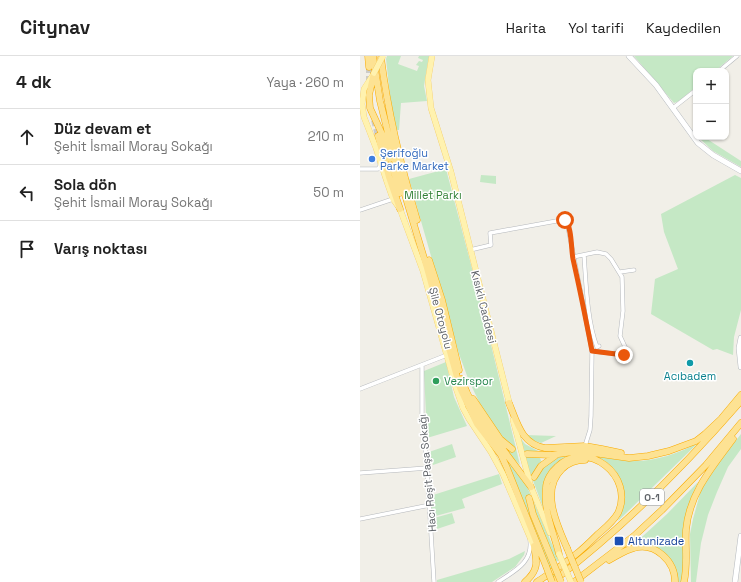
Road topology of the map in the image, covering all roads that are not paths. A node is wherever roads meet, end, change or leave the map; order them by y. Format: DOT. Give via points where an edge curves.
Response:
graph roads {
  1 [pos="368,56"];
  2 [pos="373,56"];
  3 [pos="382,56"];
  4 [pos="432,56"];
  5 [pos="628,56"];
  6 [pos="737,56"];
  7 [pos="369,67"];
  8 [pos="723,68"];
  9 [pos="374,73"];
  10 [pos="693,92"];
  11 [pos="674,108"];
  12 [pos="378,136"];
  13 [pos="380,160"];
  14 [pos="360,170"];
  15 [pos="741,171"];
  16 [pos="393,198"];
  17 [pos="400,209"];
  18 [pos="360,210"];
  19 [pos="416,234"];
  20 [pos="470,250"];
  21 [pos="584,255"];
  22 [pos="573,257"];
  23 [pos="634,270"];
  24 [pos="620,272"];
  25 [pos="741,338"];
  26 [pos="599,346"];
  27 [pos="626,349"];
  28 [pos="592,351"];
  29 [pos="446,355"];
  30 [pos="624,355"];
  31 [pos="457,362"];
  32 [pos="422,365"];
  33 [pos="741,367"];
  34 [pos="360,389"];
  35 [pos="741,395"];
  36 [pos="741,401"];
  37 [pos="509,403"];
  38 [pos="741,423"];
  39 [pos="741,427"];
  40 [pos="585,446"];
  41 [pos="512,449"];
  42 [pos="564,453"];
  43 [pos="527,454"];
  44 [pos="648,456"];
  45 [pos="596,460"];
  46 [pos="427,468"];
  47 [pos="360,473"];
  48 [pos="534,477"];
  49 [pos="531,487"];
  50 [pos="529,498"];
  51 [pos="430,505"];
  52 [pos="360,519"];
  53 [pos="529,533"];
  54 [pos="741,536"];
  55 [pos="534,546"];
  56 [pos="559,554"];
  57 [pos="687,559"];
  58 [pos="546,566"];
  59 [pos="593,568"];
  60 [pos="434,582"];
  61 [pos="498,582"];
  62 [pos="525,582"];
  63 [pos="537,582"];
  64 [pos="552,582"];
  65 [pos="562,582"];
  66 [pos="571,582"];
  67 [pos="574,582"];
  68 [pos="581,582"];
  69 [pos="675,582"];
  70 [pos="684,582"];
  71 [pos="688,582"];
  72 [pos="735,582"];
  1 -- 7 [label="highway"];
  2 -- 19 [label="highway, Şile Otoyolu" via="380,101"];
  3 -- 9 [label="main road, bridge"];
  3 -- 31 [label="highway, Şile Otoyolu" via="385,89 400,162 442,300"];
  4 -- 20 [label="main road, Kısıklı Caddesi" via="428,80 430,102 451,172"];
  5 -- 11 [label="street"];
  6 -- 8 [label="street"];
  9 -- 13 [label="main road" via="364,89 362,104 364,117"];
  9 -- 19 [label="highway" via="369,95 370,108 382,134"];
  10 -- 11 [label="street"];
  11 -- 15 [label="street" via="703,148"];
  12 -- 17 [label="highway"];
  13 -- 14 [label="street" via="378,168"];
  13 -- 16 [label="main road"];
  16 -- 17 [label="main road"];
  16 -- 18 [label="street"];
  17 -- 29 [label="main road" via="423,271"];
  19 -- 58 [label="highway, Şile Otoyolu" via="460,388 477,424 501,455"];
  20 -- 22 [label="street" via="492,245 490,233 562,220 567,222"];
  20 -- 37 [label="main road, Kısıklı Caddesi"];
  21 -- 22 [label="street"];
  21 -- 24 [label="street" via="596,252 606,254 612,258"];
  21 -- 26 [label="street" via="594,340 597,347"];
  22 -- 28 [label="street"];
  23 -- 24 [label="street"];
  24 -- 27 [label="street" via="624,292 620,336"];
  25 -- 33 [label="street" via="738,348"];
  28 -- 30 [label="street"];
  28 -- 40 [label="street" via="590,430"];
  29 -- 32 [label="street"];
  29 -- 53 [label="main road" via="463,408 495,459"];
  31 -- 41 [label="highway" via="484,416 500,440"];
  31 -- 49 [label="highway, Şile Otoyolu" via="467,393 481,420"];
  32 -- 34 [label="street"];
  32 -- 46 [label="street, Hacı Reşit Paşa Sokağı" via="422,415"];
  35 -- 44 [label="highway" via="721,419 696,441 669,452"];
  36 -- 64 [label="highway, O-1" via="681,468 644,504 610,536"];
  37 -- 40 [label="highway" via="523,436 538,447"];
  37 -- 49 [label="main road, Kısıklı Caddesi"];
  38 -- 59 [label="highway, O-1" via="682,492 634,536"];
  39 -- 57 [label="highway" via="702,482 694,498 686,529"];
  40 -- 44 [label="highway" via="628,455"];
  42 -- 43 [label="highway" via="546,456"];
  42 -- 44 [label="highway" via="591,452 628,458"];
  42 -- 48 [label="highway" via="545,462"];
  45 -- 56 [label="highway" via="585,456 574,457 558,466 548,479 545,490 548,517"];
  45 -- 63 [label="highway" via="607,466 617,478 622,494 618,511 613,521 575,555"];
  45 -- 68 [label="highway, bridge" via="571,463 558,473 551,495 558,527"];
  46 -- 47 [label="street"];
  46 -- 51 [label="street, Hacı Reşit Paşa Sokağı"];
  49 -- 56 [label="main road, Kısıklı Caddesi"];
  50 -- 65 [label="highway, bridge" via="533,514"];
  51 -- 52 [label="street"];
  51 -- 60 [label="street, Hacı Reşit Paşa Sokağı"];
  53 -- 55 [label="main road"];
  53 -- 61 [label="street" via="530,545 524,563"];
  54 -- 72 [label="street"];
  55 -- 58 [label="main road"];
  55 -- 62 [label="highway" via="536,569"];
  56 -- 66 [label="main road, Kısıklı Caddesi, bridge"];
  57 -- 70 [label="highway"];
  57 -- 71 [label="highway"];
  58 -- 64 [label="highway, Şile Otoyolu, bridge"];
  59 -- 67 [label="highway, O-1"];
  59 -- 69 [label="highway" via="632,548 650,547 670,563"];
}
